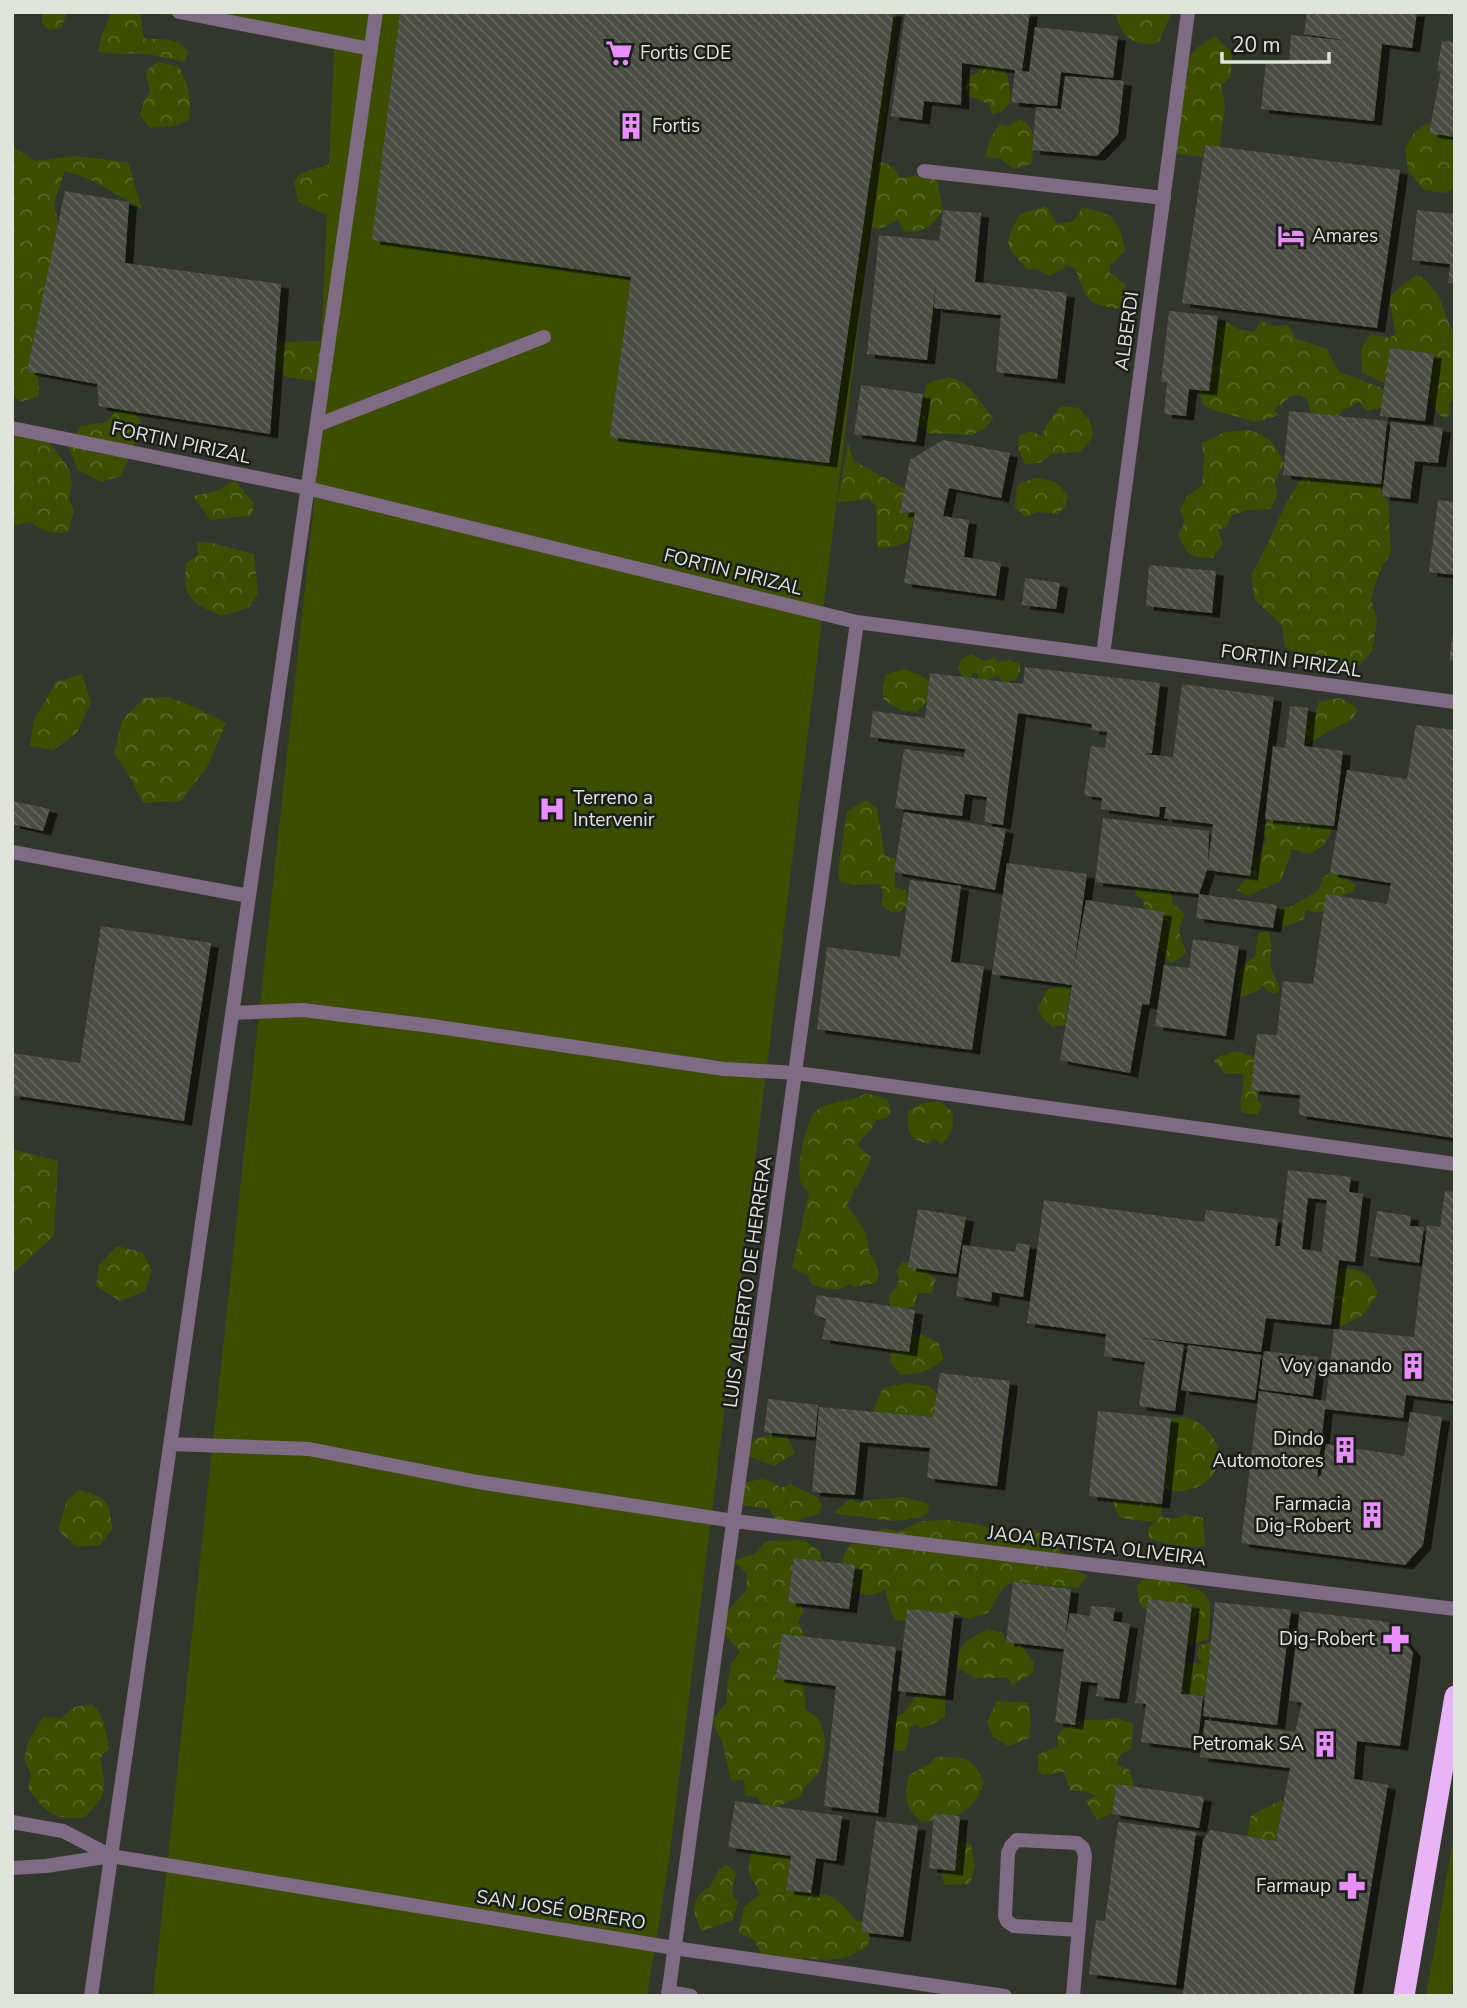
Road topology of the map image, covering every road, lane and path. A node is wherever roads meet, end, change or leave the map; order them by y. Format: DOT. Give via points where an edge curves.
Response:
graph roads {
  1 [pos="179,12"];
  2 [pos="376,12"];
  3 [pos="1188,12"];
  4 [pos="371,49"];
  5 [pos="924,170"];
  6 [pos="1164,198"];
  7 [pos="544,337"];
  8 [pos="317,425"];
  9 [pos="12,428"];
  10 [pos="307,488"];
  11 [pos="857,622"];
  12 [pos="1103,655"];
  13 [pos="1455,702"];
  14 [pos="12,852"];
  15 [pos="249,896"];
  16 [pos="232,1013"];
  17 [pos="797,1073"];
  18 [pos="1455,1164"];
  19 [pos="170,1444"];
  20 [pos="734,1521"];
  21 [pos="1455,1609"];
  22 [pos="1455,1696"];
  23 [pos="12,1822"];
  24 [pos="111,1856"];
  25 [pos="12,1868"];
  26 [pos="1079,1930"];
  27 [pos="674,1948"];
  28 [pos="668,1994"];
  29 [pos="91,1996"];
  30 [pos="691,1996"];
  31 [pos="1005,1996"];
  32 [pos="1073,1996"];
  33 [pos="1404,1996"];
  1 -- 4 [label="street"];
  2 -- 4 [label="street"];
  3 -- 6 [label="street, ALBERDI"];
  4 -- 8 [label="street"];
  5 -- 6 [label="street"];
  6 -- 12 [label="street, ALBERDI"];
  7 -- 8 [label="street"];
  8 -- 10 [label="street"];
  9 -- 10 [label="street, FORTIN PIRIZAL"];
  10 -- 11 [label="street, FORTIN PIRIZAL"];
  10 -- 15 [label="street"];
  11 -- 12 [label="street, FORTIN PIRIZAL"];
  11 -- 17 [label="street, LUIS ALBERTO DE HERRERA"];
  12 -- 13 [label="street, FORTIN PIRIZAL"];
  14 -- 15 [label="street"];
  15 -- 16 [label="street"];
  16 -- 17 [label="street" via="303,1010 724,1069"];
  16 -- 19 [label="street"];
  17 -- 18 [label="street"];
  17 -- 20 [label="street, LUIS ALBERTO DE HERRERA"];
  19 -- 20 [label="street, JAOA BATISTA OLIVEIRA" via="309,1449 478,1482"];
  19 -- 24 [label="street"];
  20 -- 21 [label="street, JAOA BATISTA OLIVEIRA"];
  20 -- 27 [label="street, LUIS ALBERTO DE HERRERA"];
  22 -- 33 [label="highway"];
  23 -- 24 [label="street, SAN JOSÉ OBRERO" via="63,1831"];
  24 -- 25 [label="street, SAN JOSÉ OBRERO"];
  24 -- 27 [label="street, SAN JOSÉ OBRERO"];
  24 -- 29 [label="street"];
  26 -- 26 [label="street" via="1083,1848 1077,1843 1017,1840 1008,1853 1007,1921 1014,1926"];
  26 -- 32 [label="street"];
  27 -- 28 [label="street, LUIS ALBERTO DE HERRERA"];
  27 -- 31 [label="street, SAN JOSÉ OBRERO"];
  28 -- 30 [label="street"];
}
